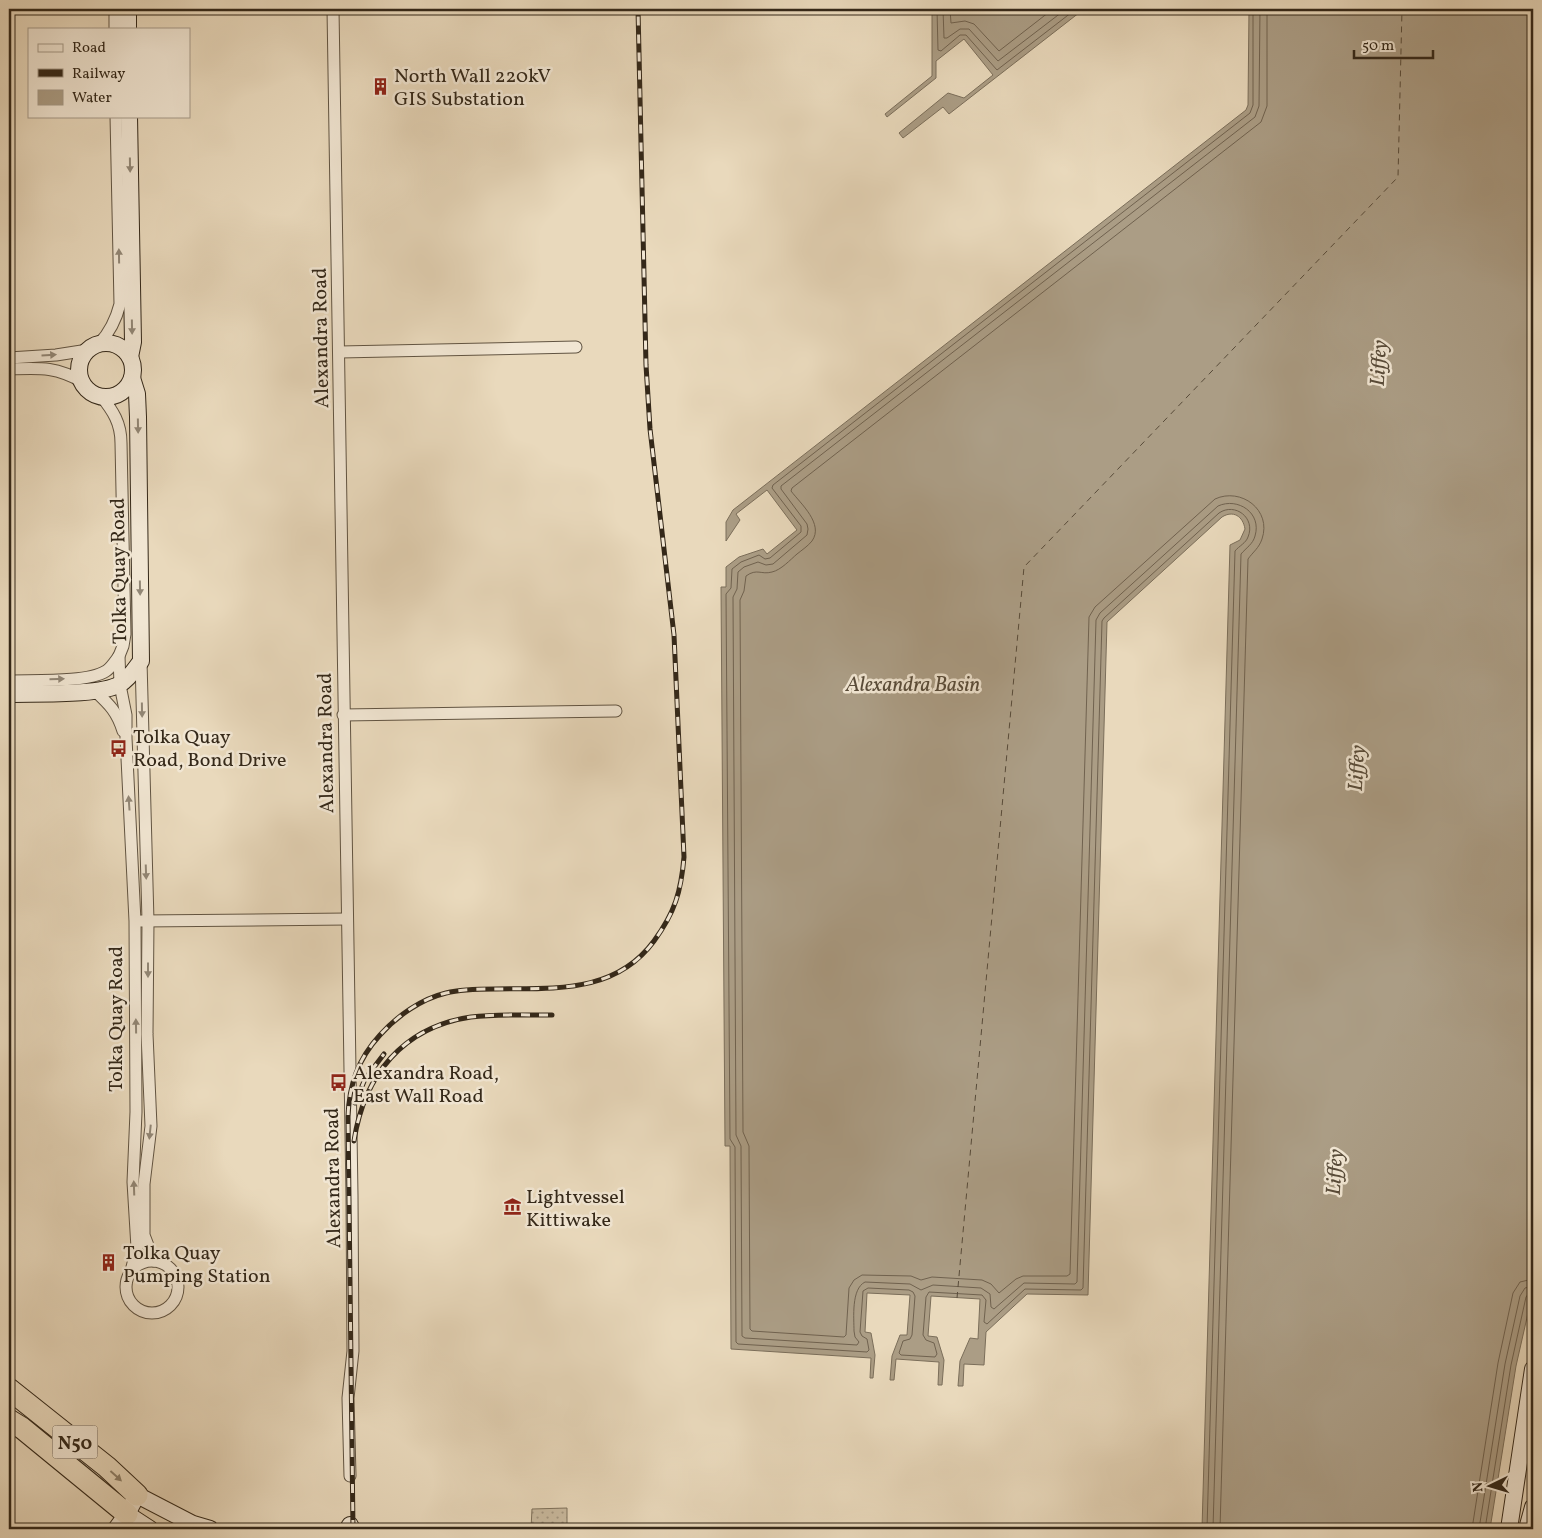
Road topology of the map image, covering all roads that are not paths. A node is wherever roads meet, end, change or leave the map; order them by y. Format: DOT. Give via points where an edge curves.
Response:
graph roads {
  1 [pos="115,9"];
  2 [pos="128,9"];
  3 [pos="334,9"];
  4 [pos="115,28"];
  5 [pos="128,28"];
  6 [pos="116,118"];
  7 [pos="129,118"];
  8 [pos="94,347"];
  9 [pos="576,347"];
  10 [pos="340,352"];
  11 [pos="130,357"];
  12 [pos="9,358"];
  13 [pos="9,369"];
  14 [pos="132,378"];
  15 [pos="83,382"];
  16 [pos="101,396"];
  17 [pos="119,656"];
  18 [pos="141,661"];
  19 [pos="9,681"];
  20 [pos="120,685"];
  21 [pos="95,691"];
  22 [pos="9,694"];
  23 [pos="616,711"];
  24 [pos="343,715"];
  25 [pos="126,738"];
  26 [pos="143,765"];
  27 [pos="127,766"];
  28 [pos="347,919"];
  29 [pos="135,921"];
  30 [pos="148,921"];
  31 [pos="154,1261"];
  32 [pos="131,1271"];
  33 [pos="1533,1369"];
  34 [pos="9,1389"];
  35 [pos="9,1420"];
  36 [pos="9,1437"];
  37 [pos="77,1473"];
  38 [pos="350,1476"];
  39 [pos="137,1495"];
  40 [pos="1533,1507"];
  41 [pos="122,1522"];
  42 [pos="150,1529"];
  43 [pos="210,1529"];
  44 [pos="1509,1529"];
  45 [pos="1527,1529"];
  1 -- 4 [label="street"];
  2 -- 5 [label="street"];
  3 -- 10 [label="street, Alexandra Road"];
  8 -- 6 [label="street, one-way" via="116,320 120,304"];
  7 -- 11 [label="street, one-way" via="133,342"];
  8 -- 11 [label="street" via="114,344"];
  12 -- 8 [label="street, one-way"];
  8 -- 15 [label="street" via="81,362"];
  9 -- 10 [label="street"];
  10 -- 24 [label="street, Alexandra Road"];
  11 -- 14 [label="street"];
  13 -- 15 [label="street" via="56,370"];
  14 -- 16 [label="street" via="116,394"];
  14 -- 18 [label="street, Tolka Quay Road, one-way" via="137,394"];
  15 -- 16 [label="street"];
  16 -- 17 [label="street, Tolka Quay Road" via="121,430 125,634"];
  19 -- 17 [label="street, one-way" via="92,676 107,671"];
  17 -- 20 [label="street, Tolka Quay Road"];
  18 -- 20 [label="street"];
  18 -- 26 [label="street, Tolka Quay Road, one-way"];
  20 -- 21 [label="street"];
  20 -- 25 [label="street, Tolka Quay Road" via="126,715"];
  21 -- 22 [label="street"];
  21 -- 25 [label="street" via="118,715"];
  23 -- 24 [label="street"];
  24 -- 28 [label="street, Alexandra Road"];
  25 -- 27 [label="street, Tolka Quay Road"];
  26 -- 27 [label="street"];
  26 -- 30 [label="street, Tolka Quay Road, one-way"];
  29 -- 27 [label="street, Tolka Quay Road, one-way"];
  28 -- 30 [label="street"];
  28 -- 38 [label="street, Alexandra Road" via="353,1352 348,1398"];
  29 -- 30 [label="street"];
  32 -- 29 [label="street, Tolka Quay Road, one-way" via="137,1248 133,1182"];
  30 -- 31 [label="street, Tolka Quay Road, one-way" via="147,1034 151,1126 144,1184 144,1235"];
  31 -- 32 [label="street" via="140,1264"];
  31 -- 32 [label="street" via="166,1265 177,1281 175,1299 163,1310 147,1313 130,1302 126,1285"];
  33 -- 44 [label="street"];
  34 -- 39 [label="highway, N50, one-way"];
  35 -- 37 [label="highway"];
  36 -- 37 [label="highway"];
  37 -- 41 [label="highway, N50"];
  39 -- 41 [label="street"];
  39 -- 43 [label="street" via="193,1524"];
  40 -- 45 [label="street"];
  41 -- 42 [label="street"];
}
